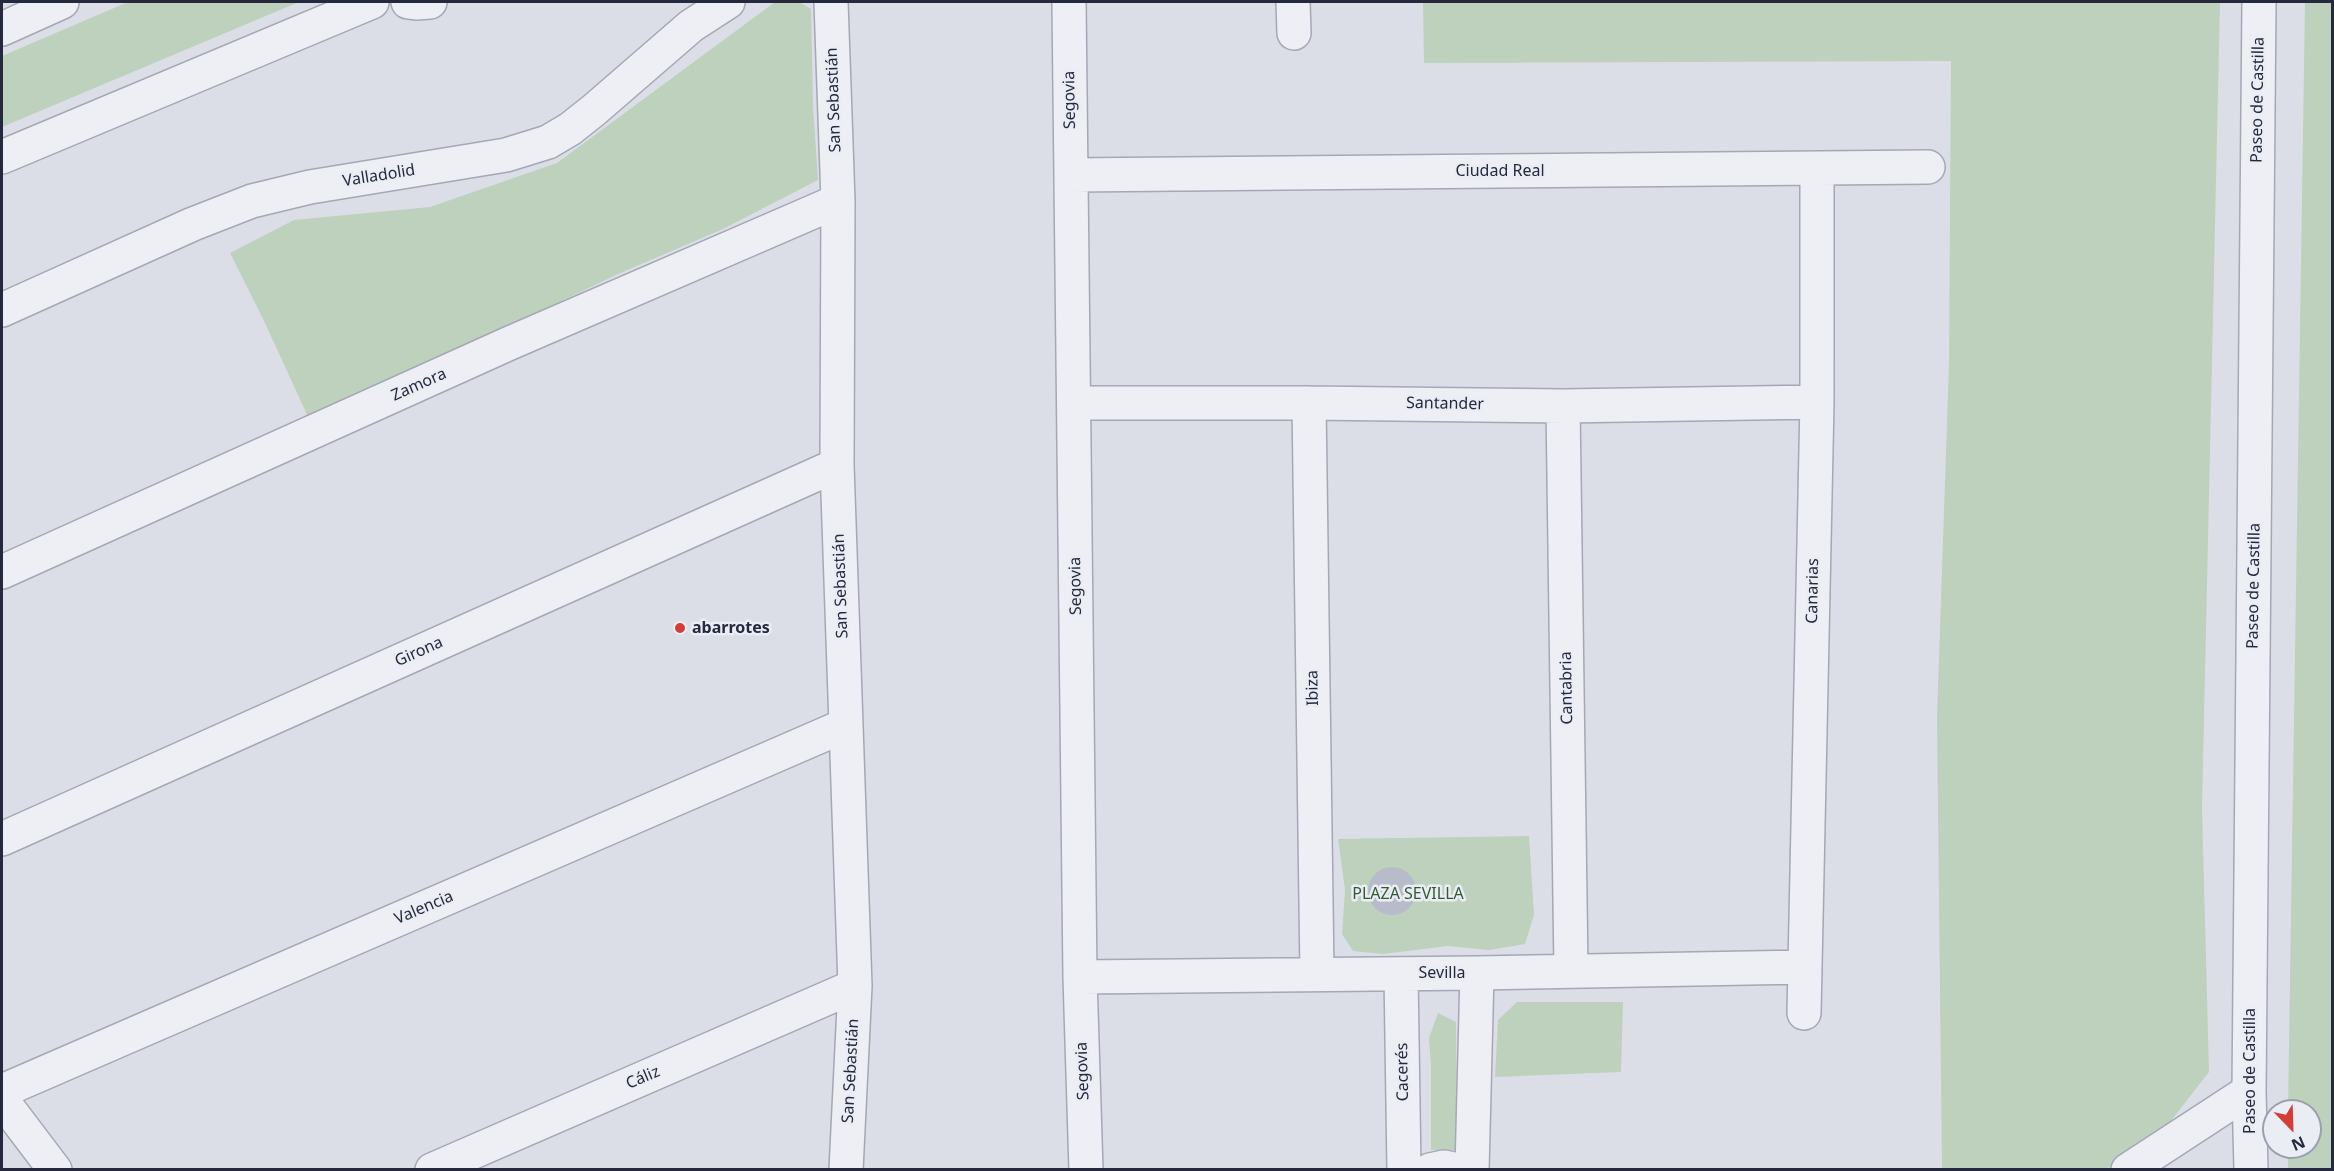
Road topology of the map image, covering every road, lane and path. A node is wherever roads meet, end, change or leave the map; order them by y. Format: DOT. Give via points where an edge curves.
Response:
graph roads {
  1 [pos="62,2"];
  2 [pos="372,2"];
  3 [pos="408,2"];
  4 [pos="430,2"];
  5 [pos="728,2"];
  6 [pos="831,2"];
  7 [pos="1070,2"];
  8 [pos="2259,2"];
  9 [pos="2,29"];
  10 [pos="2,157"];
  11 [pos="1928,167"];
  12 [pos="1817,168"];
  13 [pos="1071,175"];
  14 [pos="838,201"];
  15 [pos="2,310"];
  16 [pos="1817,402"];
  17 [pos="1309,403"];
  18 [pos="1074,404"];
  19 [pos="1563,406"];
  20 [pos="837,465"];
  21 [pos="2,572"];
  22 [pos="846,725"];
  23 [pos="2,839"];
  24 [pos="1804,967"];
  25 [pos="1571,970"];
  26 [pos="1477,973"];
  27 [pos="1317,974"];
  28 [pos="1401,974"];
  29 [pos="1080,977"];
  30 [pos="855,986"];
  31 [pos="1804,1013"];
  32 [pos="2249,1090"];
  33 [pos="2,1091"];
  34 [pos="2,1100"];
  35 [pos="55,1170"];
  36 [pos="432,1170"];
  37 [pos="846,1170"];
  38 [pos="1086,1170"];
  39 [pos="1404,1170"];
  40 [pos="1430,1170"];
  41 [pos="1458,1170"];
  42 [pos="1472,1170"];
  43 [pos="2128,1170"];
  44 [pos="2251,1170"];
  1 -- 9 [label="street"];
  2 -- 10 [label="street"];
  3 -- 4 [label="street"];
  5 -- 15 [label="street, Valladolid" via="691,26 594,110 548,142 506,155 310,187 252,201"];
  6 -- 14 [label="street, San Sebastián"];
  7 -- 13 [label="street, Segovia"];
  8 -- 32 [label="street, Paseo de Castilla"];
  11 -- 12 [label="street, Ciudad Real"];
  12 -- 13 [label="street, Ciudad Real"];
  12 -- 16 [label="street, Canarias"];
  13 -- 18 [label="street, Segovia"];
  14 -- 20 [label="street, San Sebastián"];
  14 -- 21 [label="street, Zamora" via="510,343"];
  16 -- 19 [label="street, Santander"];
  16 -- 24 [label="street, Canarias"];
  17 -- 18 [label="street, Santander"];
  17 -- 19 [label="street, Santander"];
  17 -- 27 [label="street, Ibiza"];
  18 -- 29 [label="street, Segovia"];
  19 -- 25 [label="street, Cantabria"];
  20 -- 22 [label="street, San Sebastián"];
  20 -- 23 [label="street, Girona"];
  22 -- 30 [label="street, San Sebastián"];
  22 -- 33 [label="street, Valencia"];
  24 -- 25 [label="street, Sevilla"];
  24 -- 31 [label="street, Canarias"];
  25 -- 26 [label="street, Sevilla"];
  26 -- 28 [label="street, Sevilla"];
  26 -- 42 [label="street"];
  27 -- 28 [label="street, Sevilla"];
  27 -- 29 [label="street, Sevilla"];
  28 -- 39 [label="street, Cacerés"];
  29 -- 38 [label="street, Segovia"];
  30 -- 36 [label="street, Cáliz"];
  30 -- 37 [label="street, San Sebastián"];
  32 -- 43 [label="street"];
  32 -- 44 [label="street, Paseo de Castilla"];
  34 -- 35 [label="street"];
  40 -- 41 [label="street"];
}
